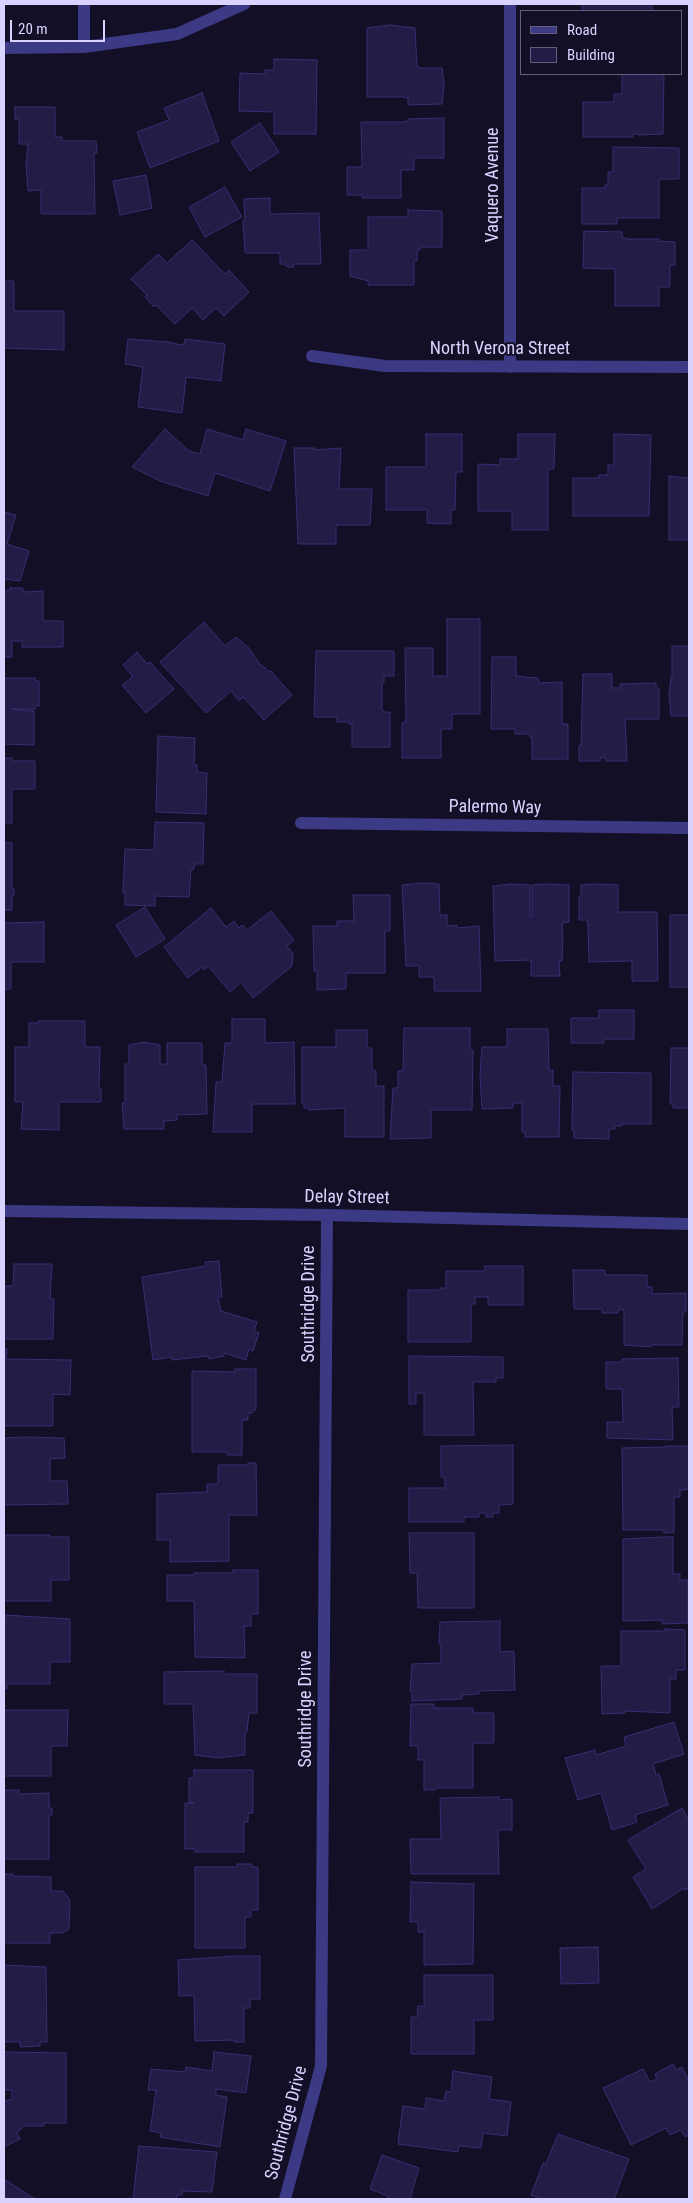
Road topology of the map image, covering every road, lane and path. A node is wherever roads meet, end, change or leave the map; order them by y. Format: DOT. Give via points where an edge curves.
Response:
graph roads {
  1 [pos="84,4"];
  2 [pos="244,4"];
  3 [pos="510,4"];
  4 [pos="84,47"];
  5 [pos="4,48"];
  6 [pos="312,356"];
  7 [pos="510,367"];
  8 [pos="689,367"];
  9 [pos="301,824"];
  10 [pos="689,828"];
  11 [pos="4,1211"];
  12 [pos="327,1215"];
  13 [pos="689,1224"];
  14 [pos="285,2199"];
  1 -- 4 [label="street"];
  2 -- 4 [label="street" via="177,34"];
  3 -- 7 [label="street, Vaquero Avenue"];
  4 -- 5 [label="street"];
  6 -- 7 [label="street, North Verona Street" via="385,366"];
  7 -- 8 [label="street, North Verona Street"];
  9 -- 10 [label="street, Palermo Way"];
  11 -- 12 [label="street, Delay Street"];
  12 -- 13 [label="street, Delay Street"];
  12 -- 14 [label="street, Southridge Drive" via="321,2066"];
}
